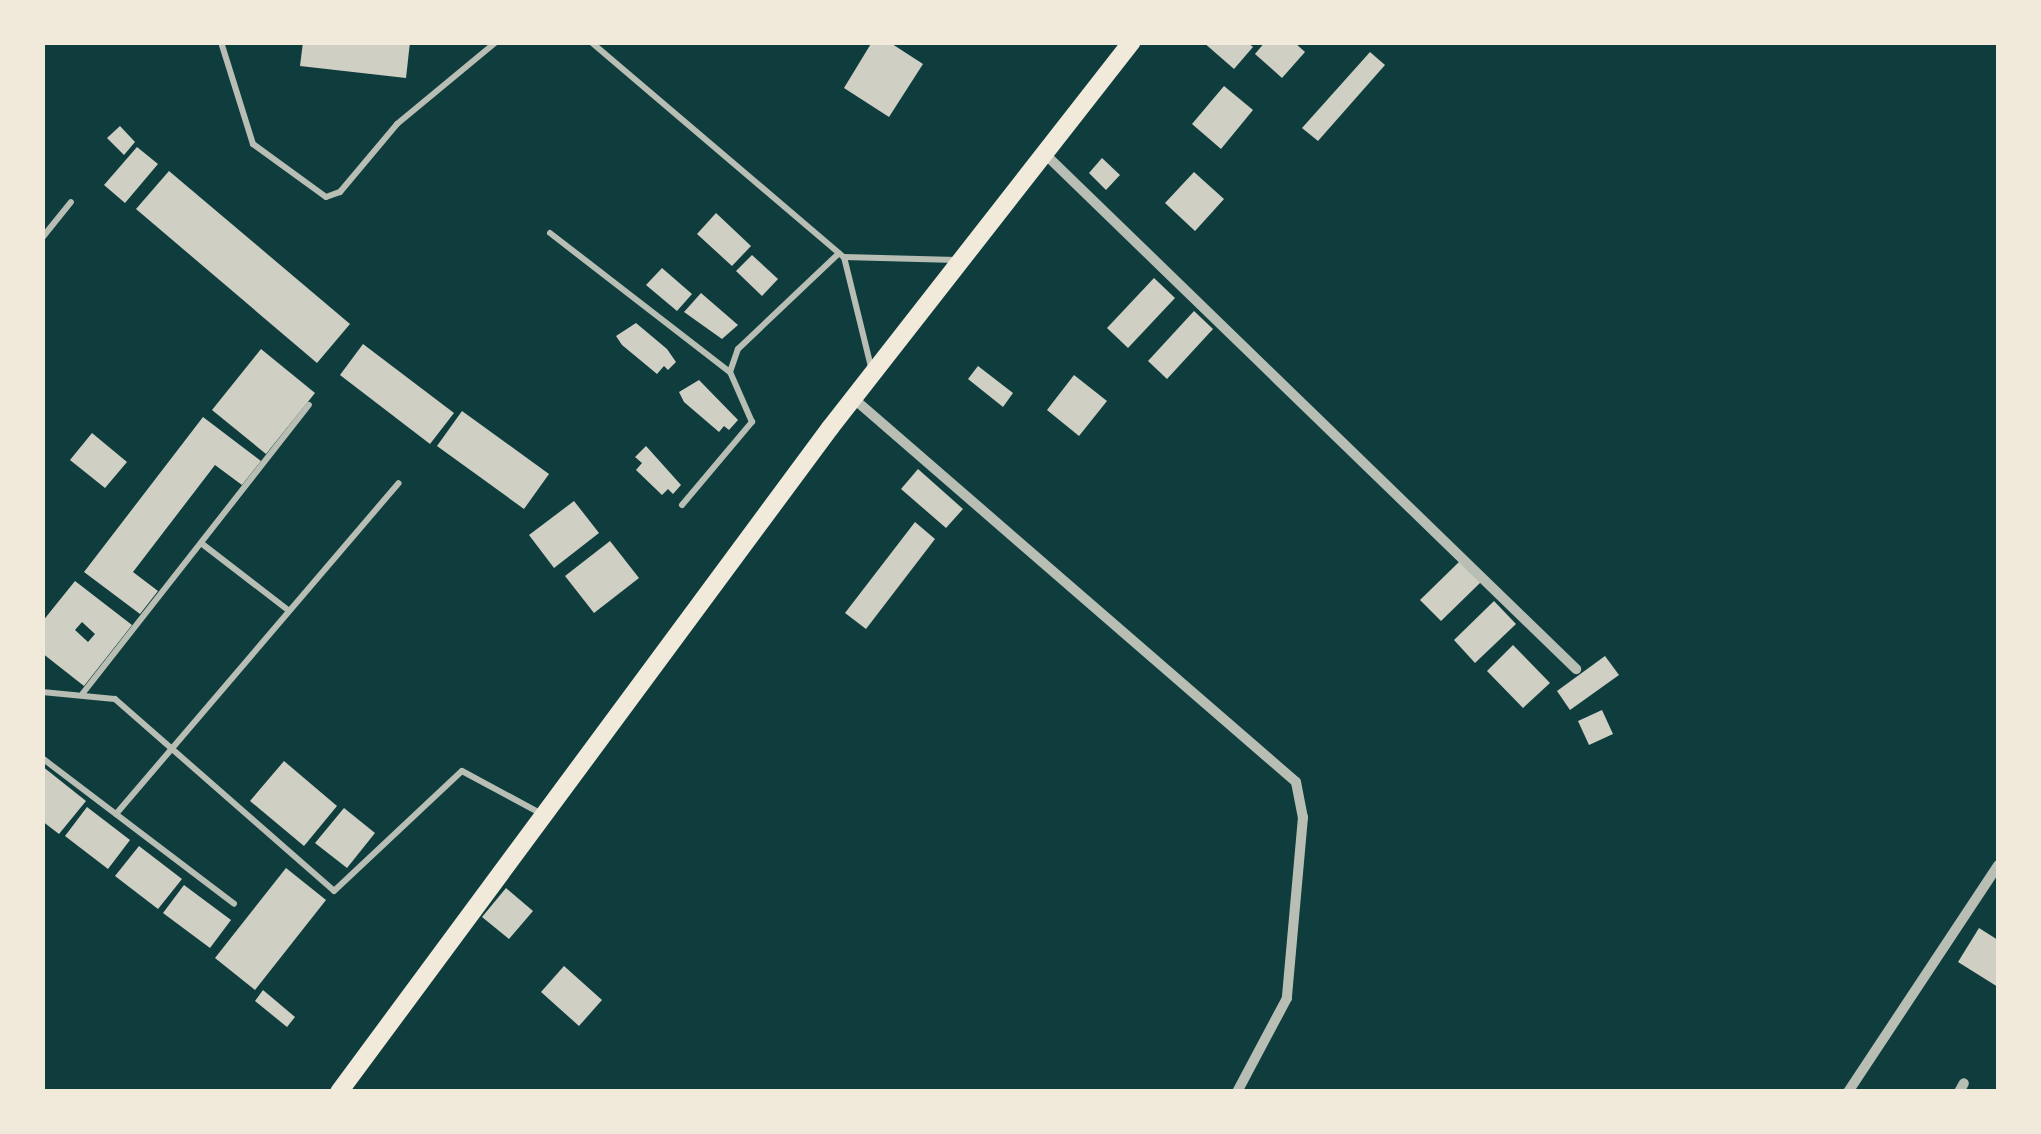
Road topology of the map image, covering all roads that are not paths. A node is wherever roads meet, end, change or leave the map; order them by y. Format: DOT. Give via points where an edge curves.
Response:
graph roads {
  1 [pos="222,42"];
  2 [pos="496,42"];
  3 [pos="591,42"];
  4 [pos="1132,42"];
  5 [pos="1044,154"];
  6 [pos="71,202"];
  7 [pos="550,233"];
  8 [pos="42,238"];
  9 [pos="842,255"];
  10 [pos="961,260"];
  11 [pos="730,372"];
  12 [pos="872,373"];
  13 [pos="853,398"];
  14 [pos="309,405"];
  15 [pos="398,482"];
  16 [pos="682,505"];
  17 [pos="201,543"];
  18 [pos="288,610"];
  19 [pos="1576,669"];
  20 [pos="42,692"];
  21 [pos="83,693"];
  22 [pos="168,747"];
  23 [pos="42,758"];
  24 [pos="116,814"];
  25 [pos="543,815"];
  26 [pos="1998,866"];
  27 [pos="234,904"];
  28 [pos="339,1092"];
  29 [pos="1237,1092"];
  30 [pos="1848,1092"];
  1 -- 2 [label="lane" via="252,144 326,198 340,192 388,132"];
  3 -- 9 [label="lane"];
  4 -- 5 [label="main road"];
  5 -- 10 [label="main road"];
  5 -- 19 [label="street"];
  6 -- 8 [label="lane"];
  7 -- 11 [label="lane"];
  9 -- 10 [label="lane"];
  9 -- 11 [label="lane" via="738,349"];
  9 -- 12 [label="lane"];
  10 -- 12 [label="main road"];
  11 -- 16 [label="lane" via="752,422"];
  12 -- 13 [label="main road"];
  13 -- 25 [label="main road"];
  13 -- 29 [label="street" via="1296,782 1303,817 1286,998"];
  14 -- 17 [label="lane"];
  15 -- 18 [label="lane"];
  17 -- 18 [label="lane"];
  17 -- 21 [label="lane"];
  18 -- 22 [label="lane"];
  20 -- 21 [label="lane"];
  21 -- 22 [label="lane" via="115,699"];
  22 -- 24 [label="lane"];
  22 -- 25 [label="lane" via="334,891 462,771"];
  23 -- 24 [label="lane"];
  24 -- 27 [label="lane"];
  25 -- 28 [label="main road"];
  26 -- 30 [label="street"];
}
